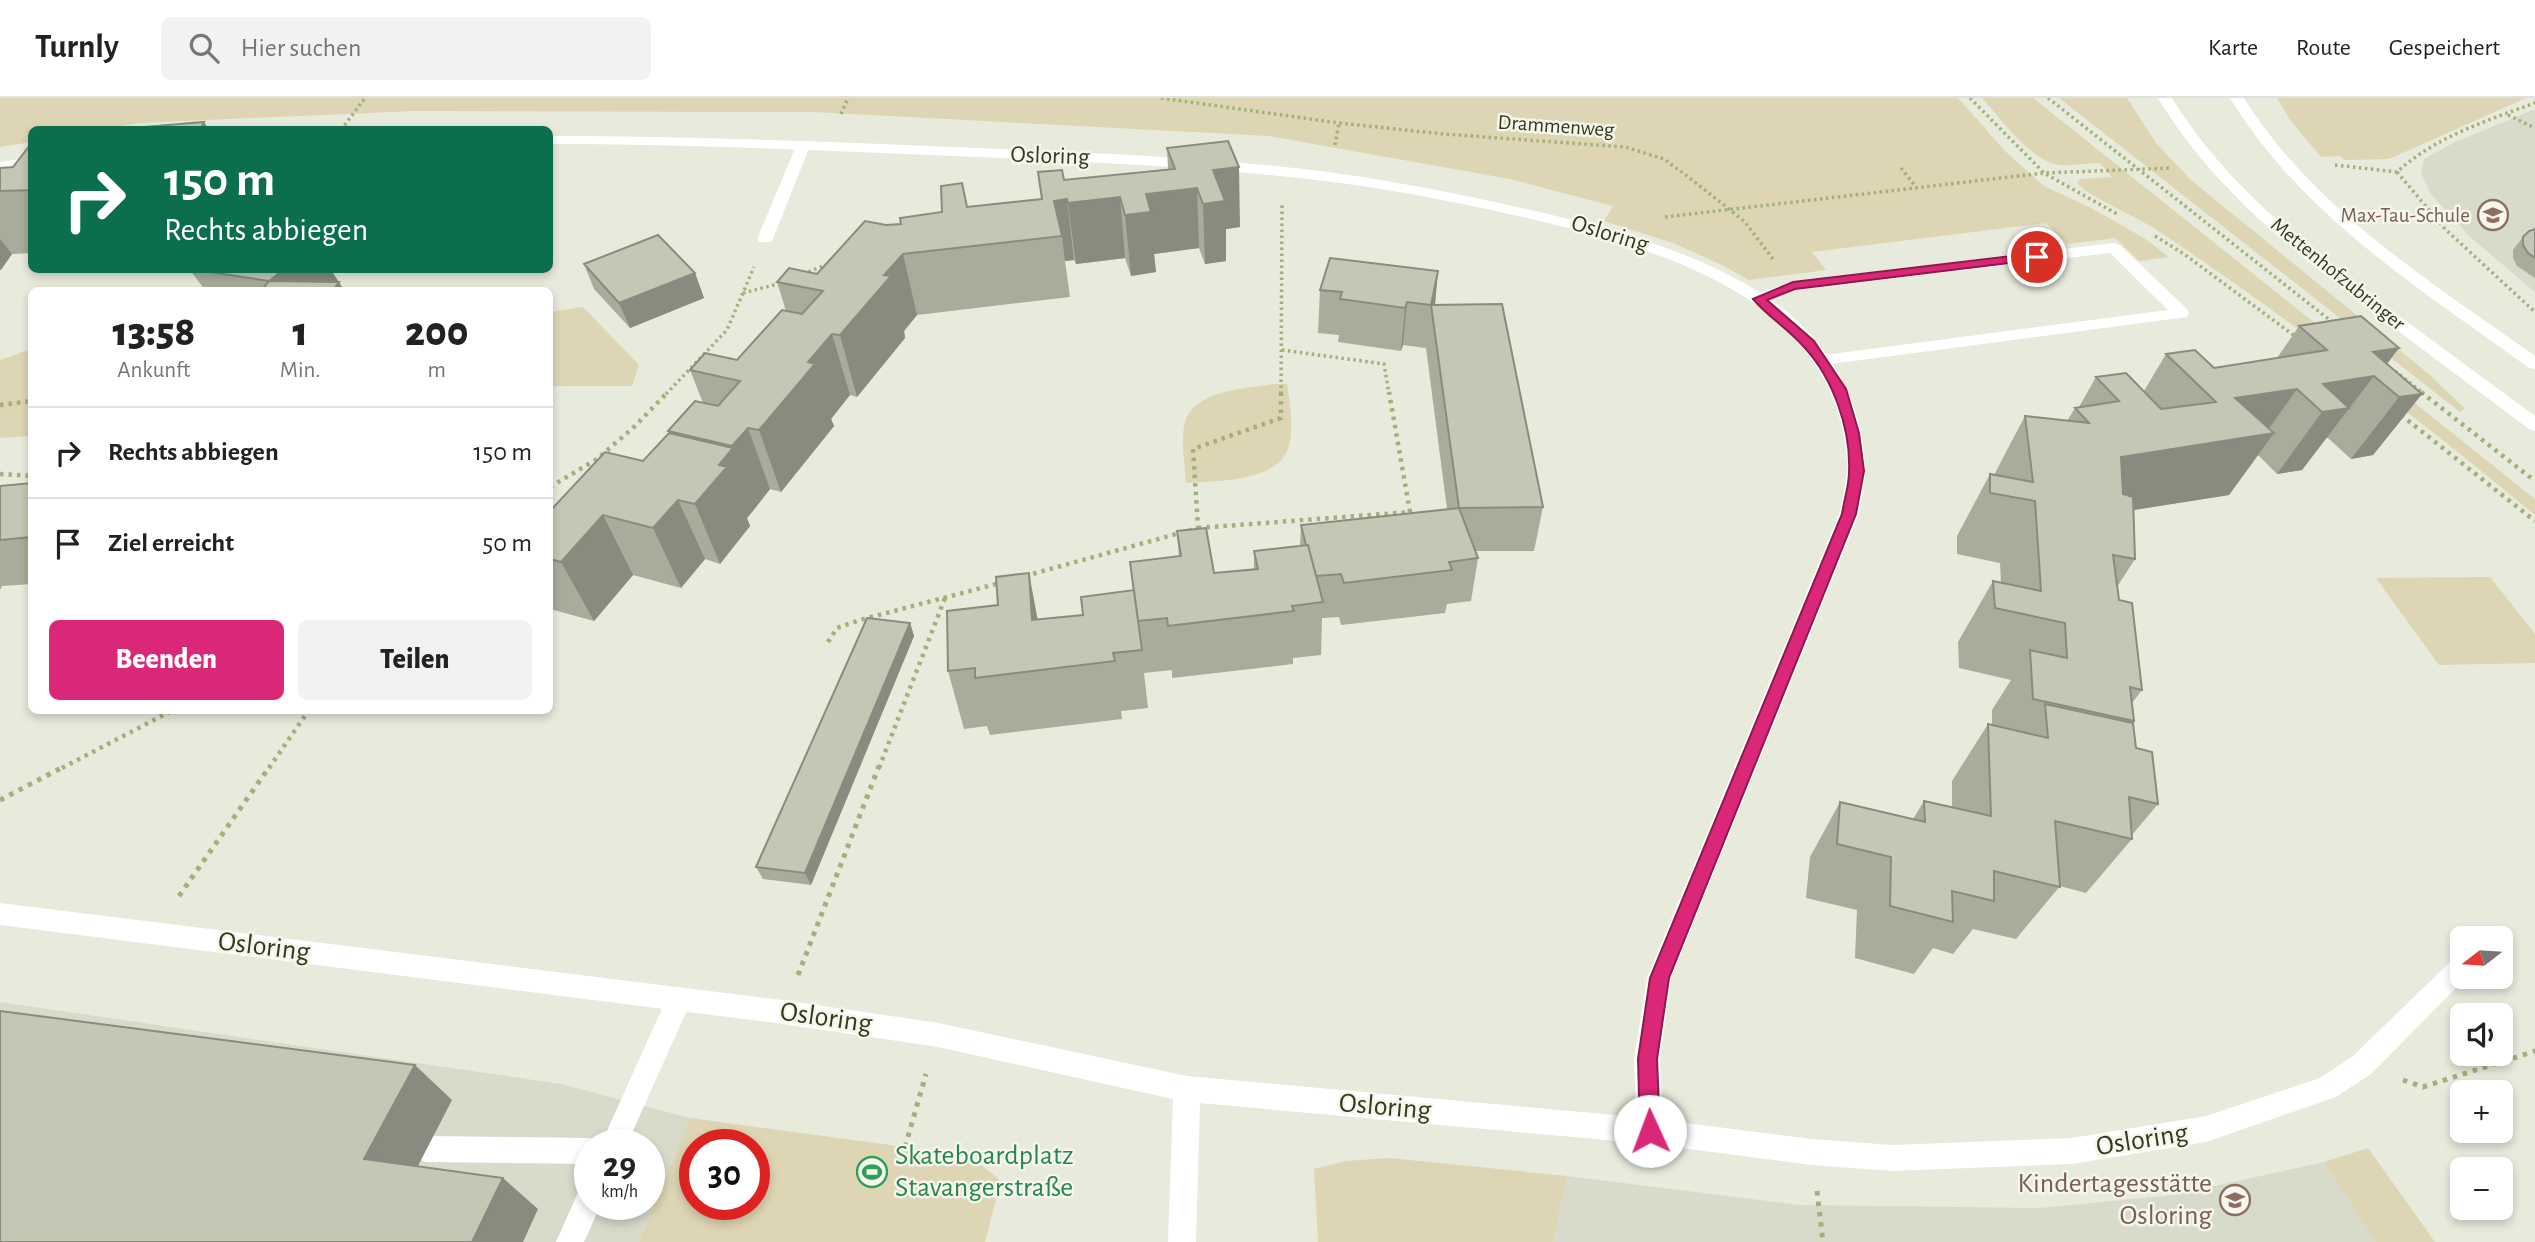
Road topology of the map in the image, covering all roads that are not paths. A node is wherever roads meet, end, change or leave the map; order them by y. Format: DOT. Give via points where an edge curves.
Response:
graph roads {
  1 [pos="2165,98"];
  2 [pos="2237,98"];
  3 [pos="553,140"];
  4 [pos="803,146"];
  5 [pos="28,162"];
  6 [pos="0,166"];
  7 [pos="765,239"];
  8 [pos="1759,299"];
  9 [pos="1823,360"];
  10 [pos="2535,365"];
  11 [pos="2535,425"];
  12 [pos="0,914"];
  13 [pos="2450,979"];
  14 [pos="679,999"];
  15 [pos="1187,1089"];
  16 [pos="621,1129"];
  17 [pos="1650,1131"];
  18 [pos="426,1149"];
  19 [pos="574,1151"];
  20 [pos="580,1220"];
  21 [pos="570,1242"];
  22 [pos="1182,1242"];
  1 -- 11 [label="street, Mettenhofzubringer" via="2214,166 2277,228"];
  2 -- 10 [label="street, Mettenhofzubringer" via="2272,149 2333,211"];
  3 -- 4 [label="street, Osloring"];
  4 -- 7 [label="street"];
  4 -- 8 [label="street, Osloring" via="1098,158 1329,177 1569,221 1681,257"];
  5 -- 6 [label="street"];
  8 -- 9 [label="street, Osloring"];
  8 -- 9 [label="street" via="1793,286 2114,248 2181,313"];
  9 -- 17 [label="street, Osloring" via="1839,389 1852,433 1857,471 1849,514 1660,978 1647,1059"];
  12 -- 14 [label="street, Osloring"];
  13 -- 17 [label="street, Osloring" via="2362,1065 2327,1088 2206,1129 2058,1151 1892,1158"];
  14 -- 15 [label="street, Osloring" via="938,1035"];
  14 -- 16 [label="street"];
  15 -- 17 [label="street, Osloring"];
  15 -- 22 [label="street"];
  18 -- 19 [label="street"];
  20 -- 21 [label="street"];
}
